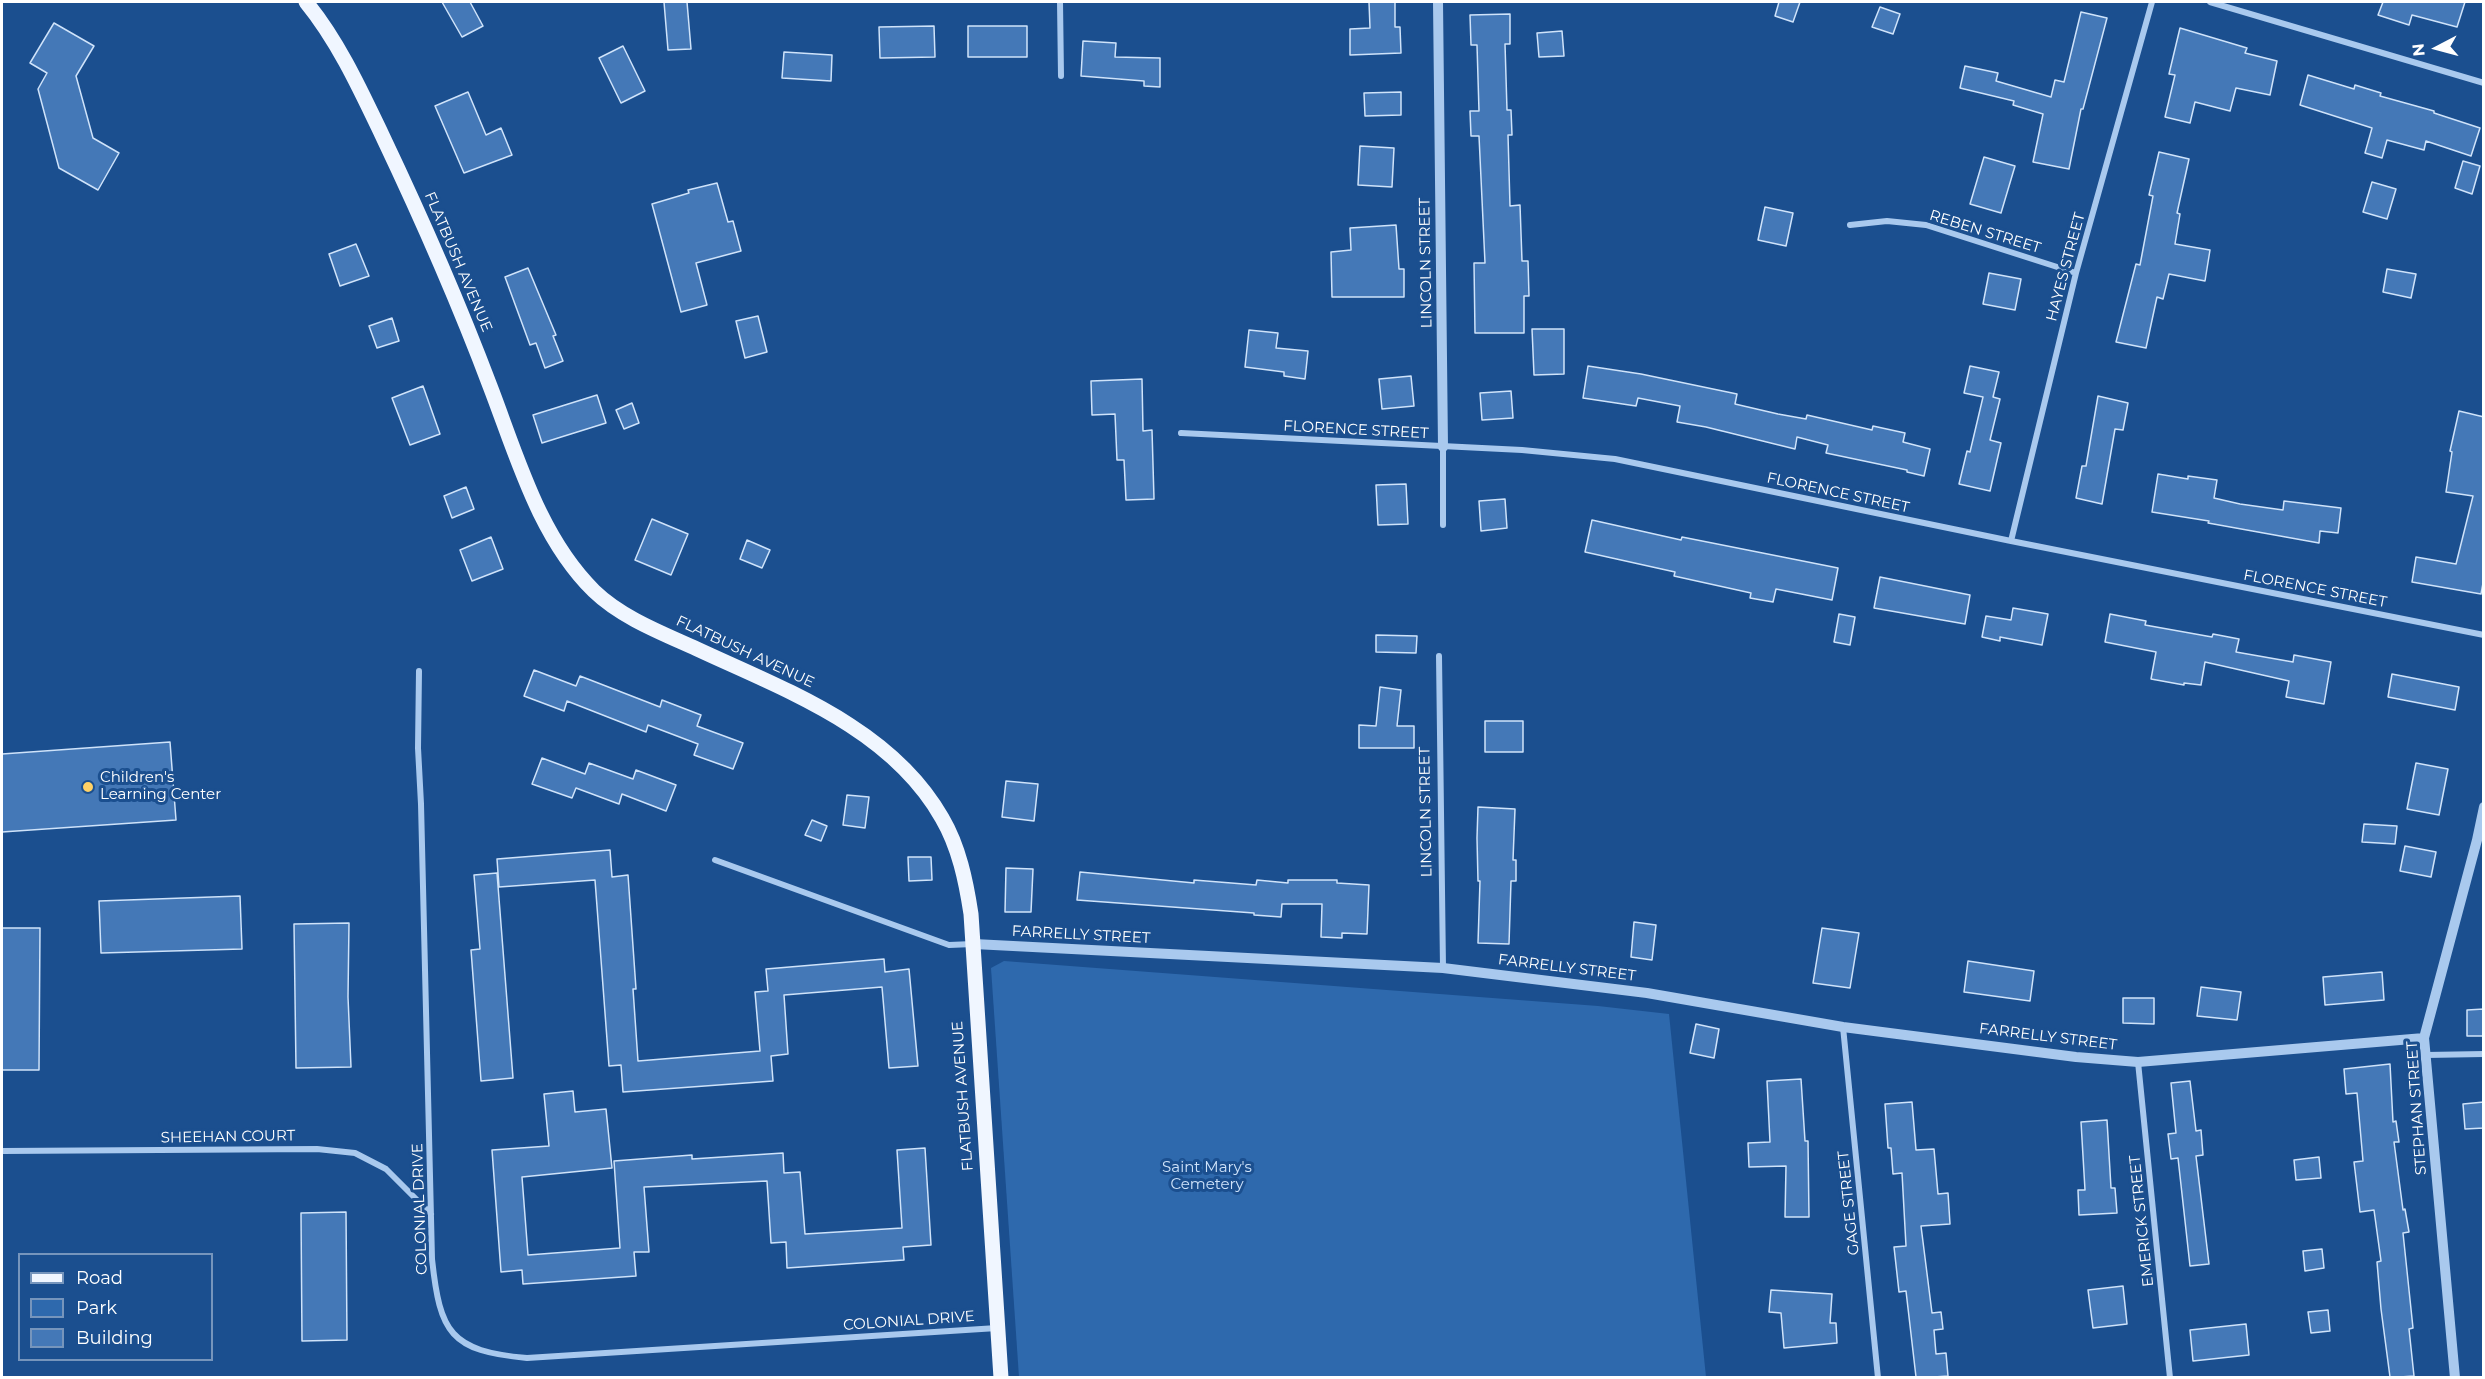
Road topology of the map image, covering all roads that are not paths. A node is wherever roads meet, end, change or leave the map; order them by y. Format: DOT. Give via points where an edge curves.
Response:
graph roads {
  1 [pos="308,2"];
  2 [pos="1060,2"];
  3 [pos="1438,2"];
  4 [pos="2152,2"];
  5 [pos="2210,2"];
  6 [pos="1061,76"];
  7 [pos="2484,83"];
  8 [pos="1850,225"];
  9 [pos="2076,273"];
  10 [pos="1181,433"];
  11 [pos="1443,447"];
  12 [pos="1443,525"];
  13 [pos="2011,541"];
  14 [pos="2484,635"];
  15 [pos="1439,656"];
  16 [pos="419,671"];
  17 [pos="2484,807"];
  18 [pos="716,860"];
  19 [pos="974,944"];
  20 [pos="1443,968"];
  21 [pos="1843,1027"];
  22 [pos="2424,1038"];
  23 [pos="2484,1054"];
  24 [pos="2426,1055"];
  25 [pos="2138,1062"];
  26 [pos="2,1152"];
  27 [pos="432,1214"];
  28 [pos="998,1328"];
  29 [pos="1001,1377"];
  30 [pos="1878,1377"];
  31 [pos="2170,1377"];
  32 [pos="2455,1377"];
  1 -- 19 [label="main road, FLATBUSH AVENUE" via="345,61 394,160 471,335 527,483 558,546 595,592 619,610 812,704 869,739 898,764 943,818 966,882"];
  2 -- 6 [label="street"];
  3 -- 11 [label="street, LINCOLN STREET"];
  4 -- 9 [label="street, HAYES STREET"];
  5 -- 7 [label="street"];
  8 -- 9 [label="street, REBEN STREET" via="1887,221 1926,225"];
  9 -- 13 [label="street, HAYES STREET"];
  10 -- 11 [label="street, FLORENCE STREET"];
  11 -- 12 [label="street, LINCOLN STREET"];
  11 -- 13 [label="street, FLORENCE STREET" via="1615,459"];
  13 -- 14 [label="street, FLORENCE STREET"];
  15 -- 20 [label="street, LINCOLN STREET"];
  16 -- 27 [label="street, COLONIAL DRIVE"];
  17 -- 22 [label="street, STEPHAN STREET"];
  18 -- 19 [label="street, FARRELLY STREET" via="949,945"];
  19 -- 20 [label="street, FARRELLY STREET"];
  19 -- 28 [label="main road, FLATBUSH AVENUE"];
  20 -- 21 [label="street, FARRELLY STREET" via="1647,993"];
  21 -- 25 [label="street, FARRELLY STREET"];
  21 -- 30 [label="street, GAGE STREET"];
  22 -- 24 [label="street, STEPHAN STREET"];
  22 -- 25 [label="street, FARRELLY STREET"];
  23 -- 24 [label="street"];
  24 -- 32 [label="street, STEPHAN STREET"];
  25 -- 31 [label="street, EMERICK STREET"];
  26 -- 27 [label="street, SHEEHAN COURT" via="317,1149 355,1153 386,1169"];
  27 -- 28 [label="street, COLONIAL DRIVE" via="436,1294 447,1327 466,1345 493,1355 526,1358"];
  28 -- 29 [label="main road, FLATBUSH AVENUE"];
}
